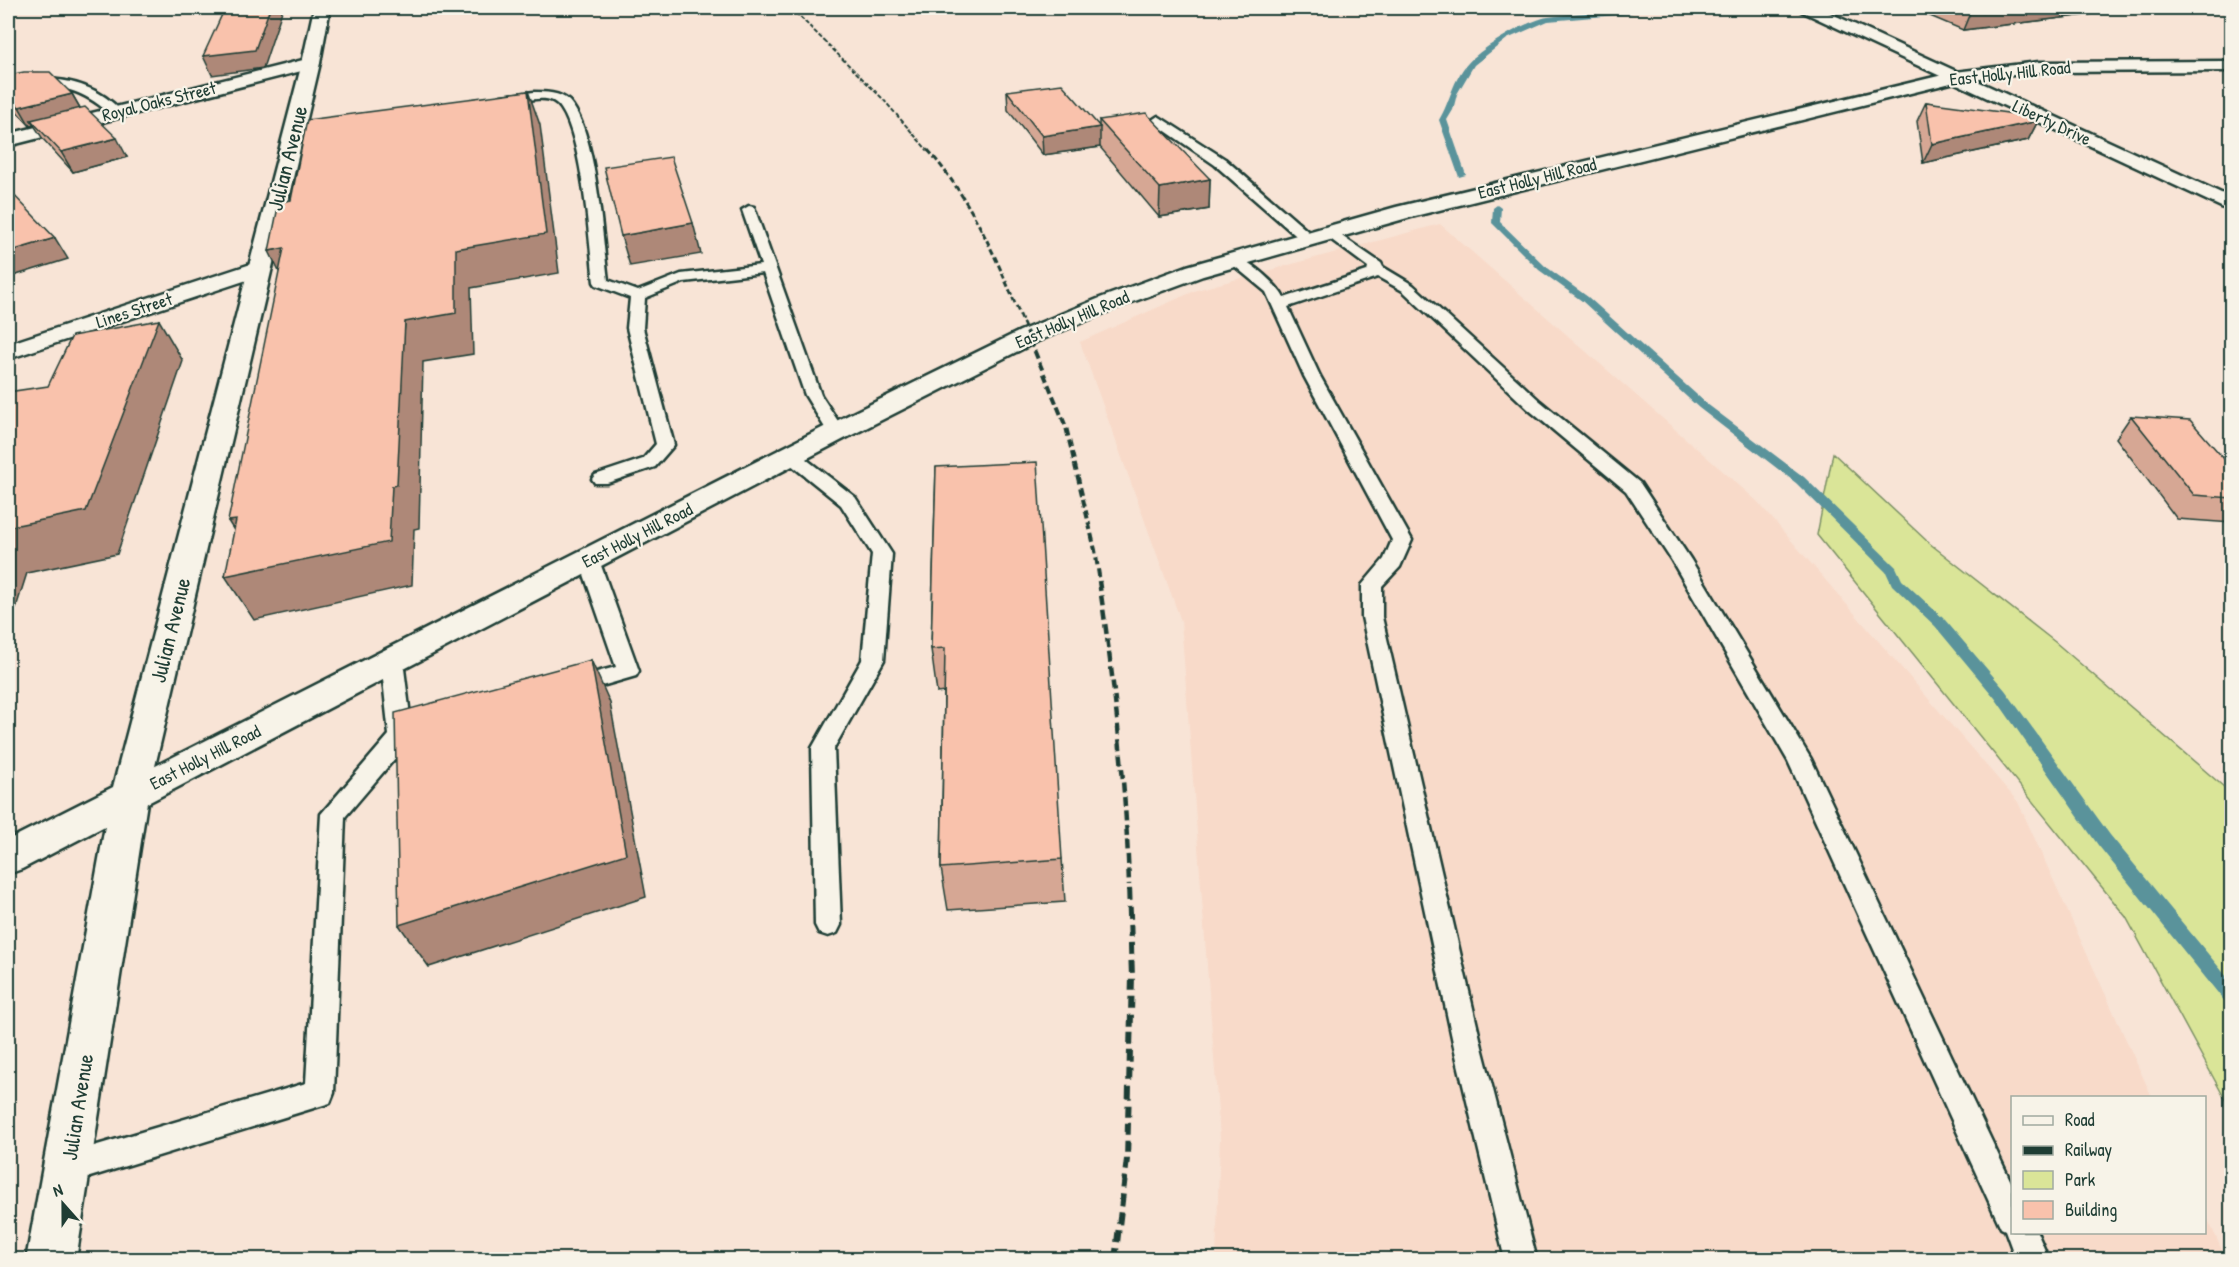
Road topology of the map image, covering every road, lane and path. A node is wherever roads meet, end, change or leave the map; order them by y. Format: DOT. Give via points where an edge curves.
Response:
graph roads {
  1 [pos="322,8"];
  2 [pos="1807,8"];
  3 [pos="311,63"];
  4 [pos="2232,66"];
  5 [pos="1954,77"];
  6 [pos="8,88"];
  7 [pos="492,102"];
  8 [pos="116,112"];
  9 [pos="1158,120"];
  10 [pos="8,140"];
  11 [pos="2232,206"];
  12 [pos="749,210"];
  13 [pos="1319,235"];
  14 [pos="1233,259"];
  15 [pos="260,268"];
  16 [pos="769,268"];
  17 [pos="1375,269"];
  18 [pos="638,296"];
  19 [pos="1279,305"];
  20 [pos="8,352"];
  21 [pos="836,432"];
  22 [pos="791,456"];
  23 [pos="601,479"];
  24 [pos="589,560"];
  25 [pos="392,661"];
  26 [pos="560,690"];
  27 [pos="129,796"];
  28 [pos="8,858"];
  29 [pos="828,925"];
  30 [pos="67,1169"];
  31 [pos="2011,1212"];
  32 [pos="2020,1234"];
  33 [pos="51,1260"];
  34 [pos="1521,1260"];
  35 [pos="2032,1260"];
  1 -- 3 [label="street, Julian Avenue"];
  2 -- 5 [label="street, Liberty Drive"];
  3 -- 8 [label="street, Royal Oaks Street"];
  3 -- 15 [label="street, Julian Avenue" via="297,138"];
  4 -- 5 [label="street, East Holly Hill Road" via="2039,67"];
  5 -- 11 [label="street, Liberty Drive"];
  5 -- 13 [label="street, East Holly Hill Road"];
  6 -- 8 [label="lane" via="66,82 97,96"];
  7 -- 18 [label="lane" via="543,95 564,103 576,123 601,282"];
  8 -- 10 [label="street, Royal Oaks Street"];
  9 -- 13 [label="lane"];
  12 -- 16 [label="lane"];
  13 -- 14 [label="street, East Holly Hill Road"];
  13 -- 17 [label="lane" via="1376,266"];
  14 -- 19 [label="lane" via="1272,290"];
  14 -- 21 [label="street, East Holly Hill Road" via="1151,285 1029,336"];
  15 -- 20 [label="street, Lines Street"];
  15 -- 27 [label="street, Julian Avenue"];
  16 -- 18 [label="lane" via="681,278"];
  16 -- 21 [label="lane" via="813,395"];
  17 -- 19 [label="lane" via="1373,274"];
  17 -- 31 [label="lane" via="1408,288 1534,405 1632,487 1681,560 1799,759"];
  18 -- 23 [label="lane" via="635,328 665,445 649,463"];
  19 -- 34 [label="lane" via="1312,376 1402,540 1393,562 1372,585 1372,617 1468,1047"];
  21 -- 22 [label="street, East Holly Hill Road"];
  22 -- 24 [label="street, East Holly Hill Road"];
  22 -- 29 [label="lane" via="848,501 882,554 873,660 823,748"];
  24 -- 25 [label="street, East Holly Hill Road"];
  24 -- 26 [label="lane" via="628,670"];
  25 -- 27 [label="street, East Holly Hill Road"];
  25 -- 30 [label="lane" via="412,733 333,814 320,1092"];
  27 -- 28 [label="street, East Holly Hill Road"];
  27 -- 30 [label="street, Julian Avenue"];
  30 -- 33 [label="street, Julian Avenue"];
  32 -- 35 [label="lane"];
}
